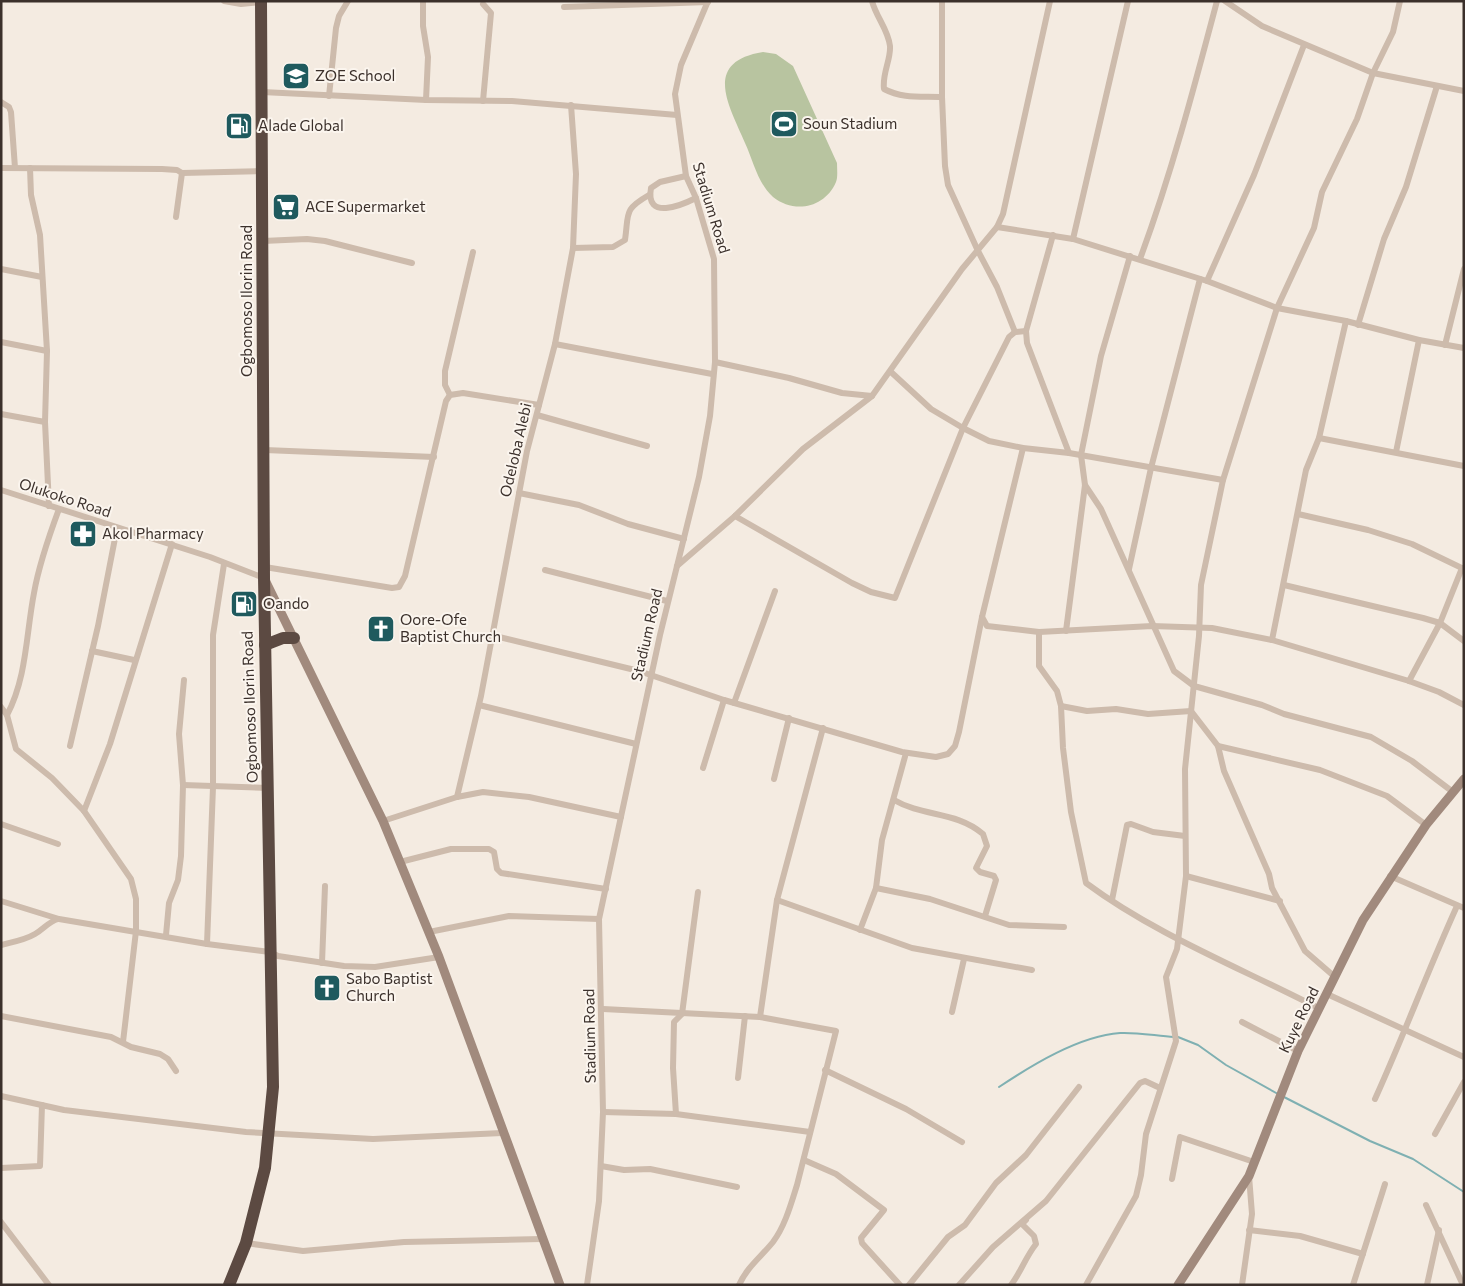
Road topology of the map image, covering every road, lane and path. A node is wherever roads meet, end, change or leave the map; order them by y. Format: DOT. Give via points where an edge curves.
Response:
graph roads {
  1 [pos="224,1"];
  2 [pos="261,1"];
  3 [pos="348,1"];
  4 [pos="423,1"];
  5 [pos="872,1"];
  6 [pos="942,1"];
  7 [pos="1050,1"];
  8 [pos="1128,1"];
  9 [pos="1217,1"];
  10 [pos="1225,1"];
  11 [pos="1400,1"];
  12 [pos="708,2"];
  13 [pos="483,4"];
  14 [pos="620,4"];
  15 [pos="564,7"];
  16 [pos="1304,45"];
  17 [pos="1373,73"];
  18 [pos="1437,86"];
  19 [pos="1464,91"];
  20 [pos="262,92"];
  21 [pos="330,96"];
  22 [pos="942,97"];
  23 [pos="426,100"];
  24 [pos="484,100"];
  25 [pos="1,102"];
  26 [pos="571,105"];
  27 [pos="677,115"];
  28 [pos="1,168"];
  29 [pos="15,168"];
  30 [pos="30,168"];
  31 [pos="263,171"];
  32 [pos="182,173"];
  33 [pos="686,176"];
  34 [pos="649,195"];
  35 [pos="696,198"];
  36 [pos="176,217"];
  37 [pos="997,227"];
  38 [pos="1053,235"];
  39 [pos="1074,239"];
  40 [pos="263,241"];
  41 [pos="573,248"];
  42 [pos="978,251"];
  43 [pos="474,252"];
  44 [pos="1130,256"];
  45 [pos="1140,259"];
  46 [pos="412,263"];
  47 [pos="1,269"];
  48 [pos="1464,269"];
  49 [pos="42,277"];
  50 [pos="1204,280"];
  51 [pos="1277,308"];
  52 [pos="1346,322"];
  53 [pos="1358,325"];
  54 [pos="1026,330"];
  55 [pos="1015,332"];
  56 [pos="1419,340"];
  57 [pos="1,342"];
  58 [pos="555,344"];
  59 [pos="1445,345"];
  60 [pos="1464,348"];
  61 [pos="47,351"];
  62 [pos="715,362"];
  63 [pos="891,372"];
  64 [pos="712,374"];
  65 [pos="450,395"];
  66 [pos="872,396"];
  67 [pos="539,406"];
  68 [pos="1,414"];
  69 [pos="537,415"];
  70 [pos="45,422"];
  71 [pos="963,428"];
  72 [pos="1319,438"];
  73 [pos="647,446"];
  74 [pos="1024,448"];
  75 [pos="265,450"];
  76 [pos="1396,452"];
  77 [pos="1069,453"];
  78 [pos="1081,455"];
  79 [pos="434,457"];
  80 [pos="1464,466"];
  81 [pos="1151,468"];
  82 [pos="1223,480"];
  83 [pos="1085,485"];
  84 [pos="1,490"];
  85 [pos="519,494"];
  86 [pos="50,506"];
  87 [pos="59,509"];
  88 [pos="1298,514"];
  89 [pos="735,516"];
  90 [pos="117,528"];
  91 [pos="684,539"];
  92 [pos="172,544"];
  93 [pos="224,564"];
  94 [pos="676,567"];
  95 [pos="1129,569"];
  96 [pos="1463,569"];
  97 [pos="545,570"];
  98 [pos="264,573"];
  99 [pos="1284,585"];
  100 [pos="775,591"];
  101 [pos="668,601"];
  102 [pos="982,617"];
  103 [pos="1440,623"];
  104 [pos="1152,626"];
  105 [pos="1198,627"];
  106 [pos="1066,631"];
  107 [pos="1039,632"];
  108 [pos="491,635"];
  109 [pos="294,638"];
  110 [pos="1272,640"];
  111 [pos="1464,641"];
  112 [pos="264,645"];
  113 [pos="92,651"];
  114 [pos="134,660"];
  115 [pos="651,676"];
  116 [pos="184,680"];
  117 [pos="1409,681"];
  118 [pos="1194,686"];
  119 [pos="724,700"];
  120 [pos="734,702"];
  121 [pos="479,705"];
  122 [pos="1464,705"];
  123 [pos="1061,706"];
  124 [pos="1,707"];
  125 [pos="1191,711"];
  126 [pos="7,715"];
  127 [pos="788,718"];
  128 [pos="823,728"];
  129 [pos="636,744"];
  130 [pos="70,746"];
  131 [pos="1218,746"];
  132 [pos="906,753"];
  133 [pos="704,768"];
  134 [pos="774,779"];
  135 [pos="1464,779"];
  136 [pos="183,785"];
  137 [pos="213,787"];
  138 [pos="269,788"];
  139 [pos="1453,792"];
  140 [pos="457,797"];
  141 [pos="894,800"];
  142 [pos="84,811"];
  143 [pos="621,817"];
  144 [pos="383,821"];
  145 [pos="1,824"];
  146 [pos="1426,825"];
  147 [pos="1186,836"];
  148 [pos="58,844"];
  149 [pos="400,862"];
  150 [pos="1186,876"];
  151 [pos="1390,876"];
  152 [pos="325,886"];
  153 [pos="876,888"];
  154 [pos="606,889"];
  155 [pos="698,892"];
  156 [pos="777,900"];
  157 [pos="1112,900"];
  158 [pos="1,901"];
  159 [pos="1280,901"];
  160 [pos="1460,907"];
  161 [pos="985,916"];
  162 [pos="59,919"];
  163 [pos="599,919"];
  164 [pos="1064,927"];
  165 [pos="860,930"];
  166 [pos="136,931"];
  167 [pos="429,932"];
  168 [pos="166,935"];
  169 [pos="1178,938"];
  170 [pos="207,944"];
  171 [pos="1,945"];
  172 [pos="270,952"];
  173 [pos="439,958"];
  174 [pos="964,959"];
  175 [pos="322,963"];
  176 [pos="1032,970"];
  177 [pos="1335,977"];
  178 [pos="1327,994"];
  179 [pos="603,1009"];
  180 [pos="1320,1009"];
  181 [pos="952,1012"];
  182 [pos="682,1014"];
  183 [pos="1,1016"];
  184 [pos="745,1016"];
  185 [pos="760,1017"];
  186 [pos="1242,1022"];
  187 [pos="1406,1031"];
  188 [pos="122,1042"];
  189 [pos="1298,1051"];
  190 [pos="1464,1057"];
  191 [pos="825,1070"];
  192 [pos="176,1071"];
  193 [pos="738,1078"];
  194 [pos="1464,1082"];
  195 [pos="1079,1087"];
  196 [pos="1160,1088"];
  197 [pos="1,1096"];
  198 [pos="1375,1099"];
  199 [pos="42,1105"];
  200 [pos="604,1112"];
  201 [pos="676,1114"];
  202 [pos="270,1132"];
  203 [pos="810,1132"];
  204 [pos="502,1133"];
  205 [pos="1436,1134"];
  206 [pos="962,1142"];
  207 [pos="804,1160"];
  208 [pos="1254,1162"];
  209 [pos="600,1166"];
  210 [pos="1,1168"];
  211 [pos="1249,1176"];
  212 [pos="1172,1179"];
  213 [pos="1385,1184"];
  214 [pos="737,1187"];
  215 [pos="1426,1205"];
  216 [pos="1033,1212"];
  217 [pos="1,1222"];
  218 [pos="1249,1230"];
  219 [pos="1439,1230"];
  220 [pos="541,1239"];
  221 [pos="246,1242"];
  222 [pos="1363,1254"];
  223 [pos="49,1285"];
  224 [pos="229,1285"];
  225 [pos="560,1285"];
  226 [pos="587,1285"];
  227 [pos="739,1285"];
  228 [pos="900,1285"];
  229 [pos="909,1285"];
  230 [pos="959,1285"];
  231 [pos="1010,1285"];
  232 [pos="1086,1285"];
  233 [pos="1178,1285"];
  234 [pos="1242,1285"];
  235 [pos="1353,1285"];
  236 [pos="1427,1285"];
  237 [pos="1463,1285"];
  1 -- 2 [label="street" via="241,4"];
  2 -- 20 [label="highway, Ogbomoso Ilorin Road"];
  3 -- 21 [label="street" via="336,28"];
  4 -- 23 [label="street" via="422,19 428,58"];
  5 -- 22 [label="street" via="890,47 883,76 884,89 911,98"];
  6 -- 22 [label="street"];
  7 -- 37 [label="street" via="1003,214"];
  8 -- 39 [label="street"];
  9 -- 45 [label="street" via="1181,136"];
  10 -- 16 [label="street" via="1262,26"];
  11 -- 17 [label="street" via="1393,32"];
  12 -- 14 [label="street"];
  12 -- 27 [label="street, Stadium Road" via="681,65 675,94"];
  13 -- 24 [label="street" via="491,13"];
  14 -- 15 [label="street"];
  16 -- 17 [label="street"];
  16 -- 50 [label="street" via="1254,175"];
  17 -- 18 [label="street"];
  17 -- 51 [label="street" via="1357,119 1322,192 1314,228"];
  18 -- 19 [label="street"];
  18 -- 53 [label="street"];
  20 -- 21 [label="street"];
  20 -- 31 [label="highway, Ogbomoso Ilorin Road"];
  21 -- 23 [label="street"];
  22 -- 42 [label="street" via="948,185"];
  23 -- 24 [label="street"];
  24 -- 26 [label="street"];
  25 -- 29 [label="street" via="11,112"];
  26 -- 27 [label="street"];
  26 -- 41 [label="street, Odeloba Alebi" via="576,174"];
  27 -- 33 [label="street, Stadium Road"];
  28 -- 29 [label="street"];
  29 -- 30 [label="street"];
  30 -- 32 [label="street" via="162,169"];
  30 -- 49 [label="street" via="31,195 40,235"];
  31 -- 32 [label="street"];
  31 -- 40 [label="highway, Ogbomoso Ilorin Road"];
  32 -- 36 [label="street"];
  33 -- 34 [label="street" via="660,182 650,188"];
  33 -- 35 [label="street, Stadium Road"];
  34 -- 35 [label="street" via="654,204 662,208 676,208"];
  34 -- 41 [label="street" via="630,207 626,216 625,240 619,245"];
  35 -- 62 [label="street, Stadium Road" via="714,259"];
  37 -- 38 [label="street"];
  37 -- 42 [label="street"];
  38 -- 39 [label="street"];
  38 -- 54 [label="street"];
  39 -- 44 [label="street"];
  40 -- 46 [label="street" via="325,241"];
  40 -- 75 [label="highway, Ogbomoso Ilorin Road"];
  41 -- 58 [label="street, Odeloba Alebi"];
  42 -- 55 [label="street"];
  42 -- 63 [label="street"];
  43 -- 65 [label="street" via="446,371"];
  44 -- 45 [label="street"];
  44 -- 78 [label="street" via="1101,356"];
  45 -- 50 [label="street"];
  47 -- 49 [label="street"];
  48 -- 59 [label="street"];
  49 -- 61 [label="street"];
  50 -- 51 [label="street"];
  50 -- 81 [label="street"];
  51 -- 52 [label="street"];
  51 -- 82 [label="street"];
  52 -- 53 [label="street"];
  52 -- 72 [label="street"];
  53 -- 56 [label="street"];
  54 -- 55 [label="street"];
  54 -- 77 [label="street" via="1027,343"];
  55 -- 71 [label="street" via="1009,337"];
  56 -- 59 [label="street"];
  56 -- 76 [label="street"];
  57 -- 61 [label="street"];
  58 -- 64 [label="street"];
  58 -- 67 [label="street, Odeloba Alebi"];
  59 -- 60 [label="street"];
  61 -- 70 [label="street"];
  62 -- 64 [label="street, Stadium Road"];
  62 -- 66 [label="street" via="842,393"];
  63 -- 66 [label="street"];
  63 -- 71 [label="street" via="931,410"];
  64 -- 91 [label="street, Stadium Road" via="710,416"];
  65 -- 67 [label="street" via="463,393"];
  65 -- 79 [label="street"];
  66 -- 89 [label="street" via="803,449"];
  67 -- 69 [label="street, Odeloba Alebi"];
  68 -- 70 [label="street"];
  69 -- 73 [label="street"];
  69 -- 85 [label="street, Odeloba Alebi"];
  70 -- 86 [label="street"];
  71 -- 74 [label="street" via="989,440"];
  71 -- 89 [label="street" via="895,598 852,583"];
  72 -- 76 [label="street"];
  72 -- 88 [label="street" via="1306,470"];
  74 -- 77 [label="street"];
  74 -- 102 [label="street"];
  75 -- 79 [label="street"];
  75 -- 98 [label="highway, Ogbomoso Ilorin Road"];
  76 -- 80 [label="street"];
  77 -- 78 [label="street"];
  78 -- 81 [label="street"];
  78 -- 83 [label="street"];
  79 -- 98 [label="street, Olukoko Road" via="405,576 399,587"];
  81 -- 82 [label="street"];
  81 -- 95 [label="street"];
  82 -- 105 [label="street" via="1201,584"];
  83 -- 95 [label="street"];
  83 -- 106 [label="street"];
  84 -- 86 [label="street, Olukoko Road"];
  85 -- 91 [label="street" via="578,505 628,524"];
  85 -- 108 [label="street, Odeloba Alebi"];
  86 -- 87 [label="street, Olukoko Road"];
  87 -- 90 [label="street, Olukoko Road"];
  87 -- 126 [label="street" via="40,563 22,677"];
  88 -- 96 [label="street" via="1412,544"];
  88 -- 99 [label="street"];
  89 -- 94 [label="street"];
  90 -- 92 [label="street, Olukoko Road"];
  90 -- 113 [label="street"];
  91 -- 94 [label="street, Stadium Road"];
  92 -- 93 [label="street, Olukoko Road"];
  92 -- 114 [label="street"];
  93 -- 98 [label="street, Olukoko Road"];
  93 -- 137 [label="street" via="213,635"];
  94 -- 101 [label="street, Stadium Road"];
  95 -- 104 [label="street"];
  96 -- 103 [label="street"];
  97 -- 101 [label="street"];
  98 -- 109 [label="main road"];
  98 -- 112 [label="highway, Ogbomoso Ilorin Road"];
  99 -- 103 [label="street"];
  99 -- 110 [label="street"];
  100 -- 120 [label="street"];
  101 -- 115 [label="street, Stadium Road"];
  102 -- 107 [label="street" via="986,626"];
  102 -- 132 [label="street" via="955,746 948,754 936,757"];
  103 -- 111 [label="street"];
  103 -- 117 [label="street"];
  104 -- 105 [label="street"];
  104 -- 106 [label="street"];
  104 -- 118 [label="street" via="1174,671"];
  105 -- 110 [label="street"];
  105 -- 118 [label="street"];
  106 -- 107 [label="street"];
  107 -- 123 [label="street" via="1039,666 1057,692"];
  108 -- 115 [label="street"];
  108 -- 121 [label="street, Odeloba Alebi"];
  109 -- 112 [label="highway"];
  109 -- 144 [label="main road"];
  110 -- 117 [label="street"];
  112 -- 138 [label="highway, Ogbomoso Ilorin Road"];
  113 -- 114 [label="street"];
  113 -- 130 [label="street"];
  114 -- 142 [label="street" via="110,744"];
  115 -- 119 [label="street"];
  115 -- 129 [label="street, Stadium Road"];
  116 -- 136 [label="street" via="179,734"];
  117 -- 122 [label="street"];
  118 -- 125 [label="street"];
  118 -- 139 [label="street" via="1371,737 1412,761"];
  119 -- 120 [label="street"];
  119 -- 133 [label="street"];
  120 -- 127 [label="street"];
  121 -- 129 [label="street"];
  121 -- 140 [label="street, Odeloba Alebi"];
  123 -- 125 [label="street" via="1087,711 1116,709 1148,714"];
  123 -- 157 [label="street" via="1064,757 1083,878"];
  124 -- 126 [label="street"];
  125 -- 131 [label="street"];
  125 -- 147 [label="street" via="1185,769"];
  126 -- 142 [label="street" via="16,750 52,778"];
  127 -- 128 [label="street"];
  127 -- 134 [label="street"];
  128 -- 132 [label="street"];
  128 -- 156 [label="street"];
  129 -- 143 [label="street, Stadium Road"];
  131 -- 146 [label="street" via="1320,770 1387,796"];
  131 -- 159 [label="street" via="1224,771"];
  132 -- 141 [label="street"];
  135 -- 139 [label="main road, Kuye Road"];
  136 -- 137 [label="street"];
  136 -- 168 [label="street" via="178,880 171,895"];
  137 -- 138 [label="street"];
  137 -- 170 [label="street"];
  138 -- 172 [label="highway, Ogbomoso Ilorin Road"];
  139 -- 146 [label="main road, Kuye Road"];
  140 -- 143 [label="street" via="483,792 505,793"];
  140 -- 144 [label="street"];
  141 -- 153 [label="street" via="882,840"];
  141 -- 161 [label="street" via="912,810 960,819 983,834 987,846 976,868 996,880"];
  142 -- 166 [label="street" via="131,879 136,899"];
  143 -- 154 [label="street, Stadium Road"];
  144 -- 149 [label="main road"];
  145 -- 148 [label="street"];
  146 -- 151 [label="main road, Kuye Road"];
  147 -- 150 [label="street"];
  147 -- 157 [label="street" via="1127,825"];
  149 -- 154 [label="street" via="451,849 489,849 494,852 496,869 501,872"];
  149 -- 167 [label="main road"];
  150 -- 159 [label="street"];
  150 -- 169 [label="street"];
  151 -- 160 [label="street"];
  151 -- 177 [label="main road, Kuye Road" via="1363,920"];
  152 -- 175 [label="street"];
  153 -- 161 [label="street" via="930,899"];
  153 -- 165 [label="street"];
  154 -- 163 [label="street, Stadium Road"];
  155 -- 182 [label="street"];
  156 -- 165 [label="street"];
  156 -- 185 [label="street"];
  157 -- 169 [label="street"];
  158 -- 162 [label="street"];
  159 -- 177 [label="street" via="1305,952"];
  160 -- 187 [label="street" via="1425,976"];
  161 -- 164 [label="street" via="1019,926"];
  162 -- 166 [label="street"];
  162 -- 171 [label="street" via="22,940"];
  163 -- 167 [label="street" via="509,916"];
  163 -- 179 [label="street, Stadium Road"];
  165 -- 174 [label="street" via="912,948"];
  166 -- 168 [label="street"];
  166 -- 188 [label="street"];
  167 -- 173 [label="main road"];
  168 -- 170 [label="street"];
  169 -- 180 [label="street" via="1192,948"];
  169 -- 196 [label="street" via="1166,983 1176,1041"];
  170 -- 172 [label="street"];
  172 -- 175 [label="street"];
  172 -- 202 [label="highway, Ogbomoso Ilorin Road" via="273,1087"];
  173 -- 175 [label="street" via="388,967"];
  173 -- 204 [label="main road"];
  174 -- 176 [label="street"];
  174 -- 181 [label="street"];
  177 -- 178 [label="main road, Kuye Road"];
  178 -- 180 [label="main road, Kuye Road"];
  178 -- 187 [label="street"];
  179 -- 182 [label="street"];
  179 -- 200 [label="street, Stadium Road"];
  180 -- 189 [label="main road, Kuye Road"];
  182 -- 184 [label="street"];
  182 -- 201 [label="street" via="674,1022"];
  183 -- 188 [label="street" via="111,1037"];
  184 -- 185 [label="street"];
  184 -- 193 [label="street"];
  185 -- 191 [label="street" via="836,1031"];
  186 -- 189 [label="street"];
  187 -- 190 [label="street"];
  187 -- 198 [label="street"];
  188 -- 192 [label="street" via="160,1054"];
  189 -- 208 [label="main road, Kuye Road"];
  191 -- 203 [label="street"];
  191 -- 206 [label="street" via="906,1109"];
  194 -- 205 [label="street"];
  195 -- 229 [label="street" via="1026,1155 996,1183 965,1225 948,1237"];
  196 -- 216 [label="street" via="1146,1081 1140,1082 1046,1201"];
  196 -- 232 [label="street" via="1146,1134 1136,1196"];
  197 -- 199 [label="street"];
  199 -- 202 [label="street" via="195,1126"];
  199 -- 210 [label="street" via="40,1166"];
  200 -- 201 [label="street"];
  200 -- 209 [label="street, Stadium Road"];
  201 -- 203 [label="street"];
  202 -- 204 [label="street" via="373,1139"];
  202 -- 221 [label="highway, Ogbomoso Ilorin Road" via="265,1168"];
  203 -- 207 [label="street"];
  204 -- 220 [label="main road"];
  207 -- 227 [label="street" via="781,1230 745,1273"];
  207 -- 228 [label="street" via="836,1174 884,1210 861,1238 862,1243"];
  208 -- 211 [label="main road, Kuye Road"];
  208 -- 212 [label="street" via="1180,1137"];
  209 -- 214 [label="street" via="624,1170 650,1169"];
  209 -- 226 [label="street, Stadium Road" via="599,1201"];
  211 -- 218 [label="street" via="1252,1200"];
  211 -- 233 [label="main road, Kuye Road"];
  213 -- 222 [label="street"];
  215 -- 219 [label="street"];
  216 -- 230 [label="street" via="993,1247"];
  216 -- 231 [label="street" via="1022,1224 1034,1236 1036,1244"];
  217 -- 223 [label="street"];
  218 -- 222 [label="street" via="1300,1236"];
  218 -- 234 [label="street"];
  219 -- 236 [label="street"];
  219 -- 237 [label="street"];
  220 -- 221 [label="street" via="404,1242 303,1251"];
  220 -- 225 [label="main road"];
  221 -- 224 [label="highway, Ogbomoso Ilorin Road"];
  222 -- 235 [label="street"];
}
